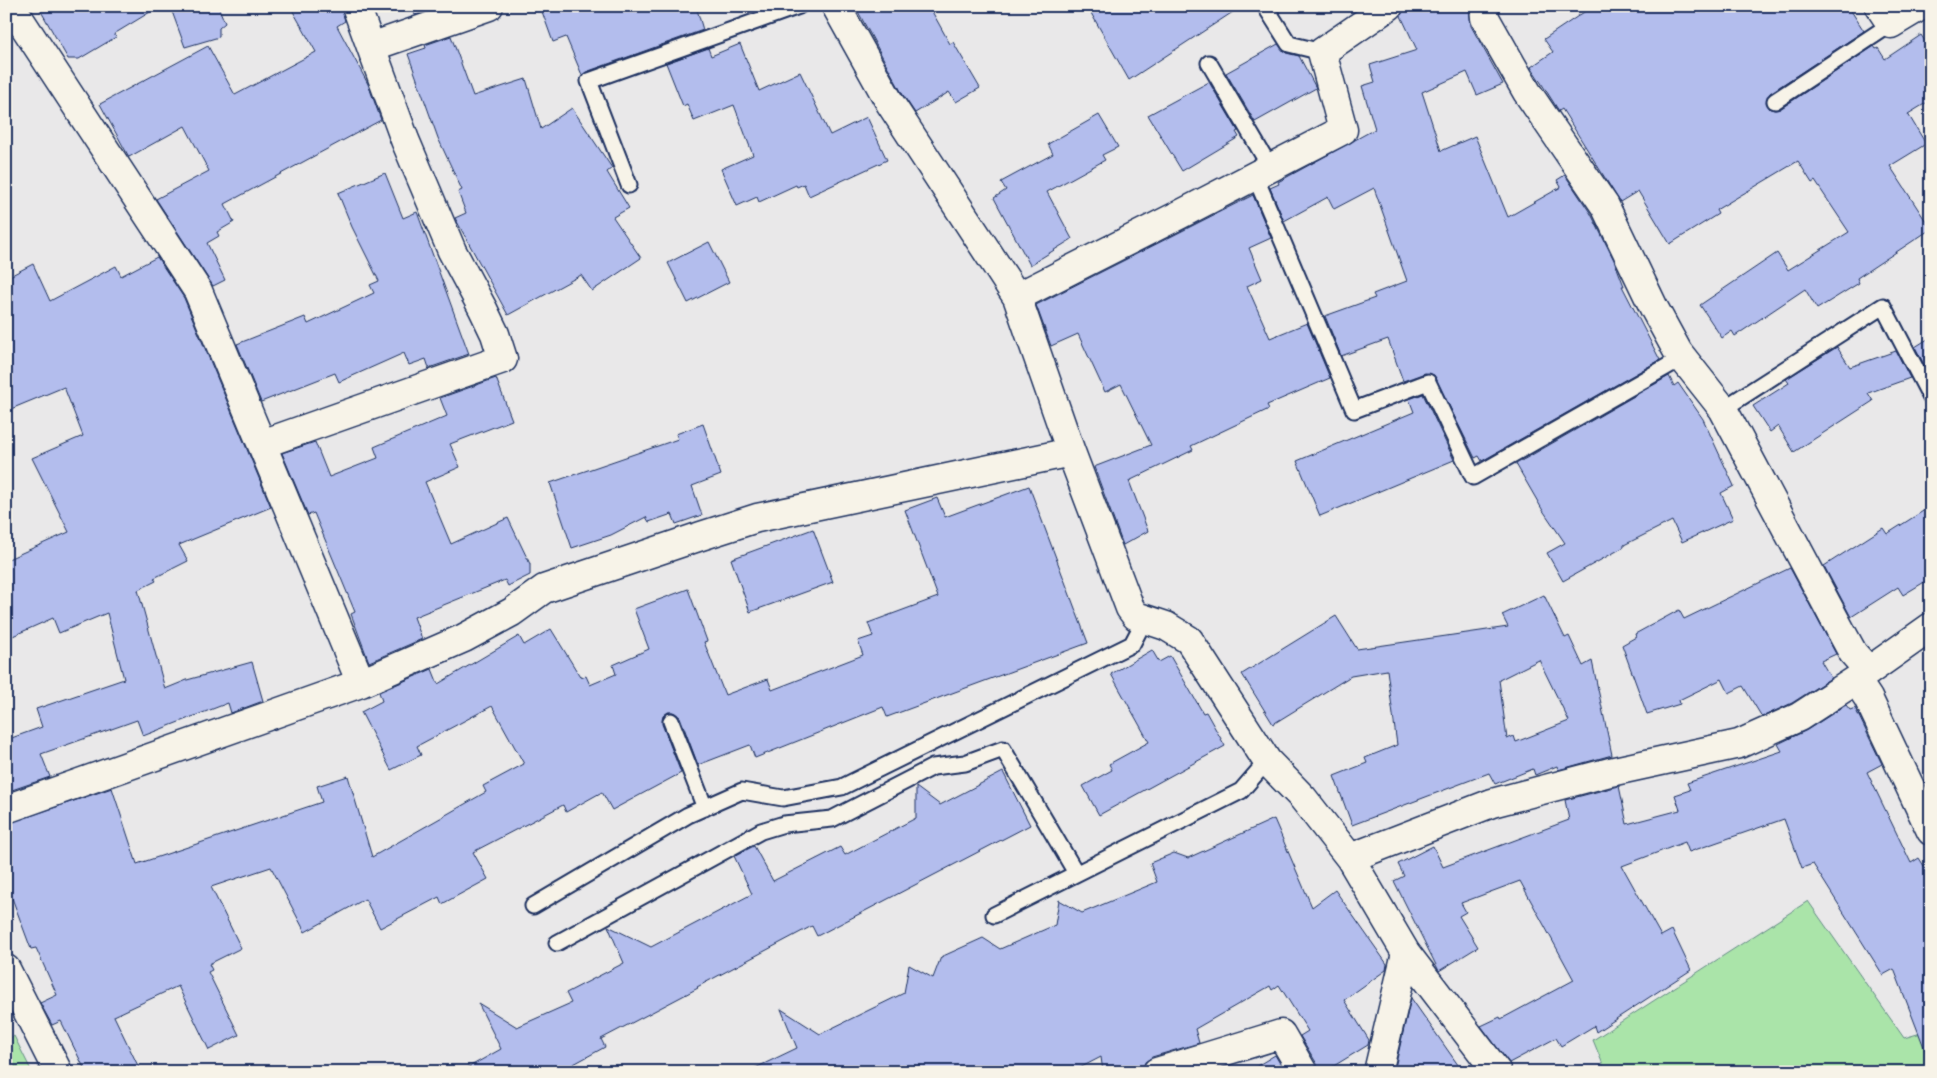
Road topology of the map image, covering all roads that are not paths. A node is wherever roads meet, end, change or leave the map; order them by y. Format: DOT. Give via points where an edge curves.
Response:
graph roads {
  1 [pos="11,6"];
  2 [pos="356,6"];
  3 [pos="489,6"];
  4 [pos="799,6"];
  5 [pos="836,6"];
  6 [pos="1265,6"];
  7 [pos="1389,6"];
  8 [pos="1484,6"];
  9 [pos="1921,6"];
  10 [pos="1885,15"];
  11 [pos="371,46"];
  12 [pos="1322,52"];
  13 [pos="1209,63"];
  14 [pos="1776,100"];
  15 [pos="1262,172"];
  16 [pos="629,184"];
  17 [pos="1017,298"];
  18 [pos="1682,358"];
  19 [pos="1931,398"];
  20 [pos="1723,409"];
  21 [pos="262,444"];
  22 [pos="1071,452"];
  23 [pos="1145,619"];
  24 [pos="1931,627"];
  25 [pos="1863,675"];
  26 [pos="361,683"];
  27 [pos="670,721"];
  28 [pos="1267,761"];
  29 [pos="6,808"];
  30 [pos="705,808"];
  31 [pos="1931,831"];
  32 [pos="1350,858"];
  33 [pos="1076,872"];
  34 [pos="533,906"];
  35 [pos="994,915"];
  36 [pos="557,944"];
  37 [pos="1406,954"];
  38 [pos="6,969"];
  39 [pos="58,1072"];
  40 [pos="1157,1072"];
  41 [pos="1303,1072"];
  42 [pos="1378,1072"];
  43 [pos="1496,1072"];
  1 -- 21 [label="street" via="198,291"];
  2 -- 11 [label="street"];
  3 -- 11 [label="street"];
  4 -- 16 [label="lane" via="589,81"];
  5 -- 17 [label="street" via="890,103"];
  6 -- 12 [label="lane" via="1289,44"];
  7 -- 12 [label="street"];
  8 -- 18 [label="street" via="1485,18 1527,92 1605,206"];
  9 -- 10 [label="street"];
  10 -- 14 [label="lane"];
  11 -- 21 [label="street" via="404,140 452,251 495,334 503,359"];
  12 -- 15 [label="street" via="1343,130"];
  13 -- 15 [label="lane"];
  15 -- 17 [label="street"];
  15 -- 18 [label="lane" via="1354,410 1428,382 1474,476"];
  17 -- 22 [label="street"];
  18 -- 20 [label="street"];
  19 -- 20 [label="lane" via="1883,306"];
  20 -- 25 [label="street"];
  21 -- 26 [label="street"];
  22 -- 23 [label="street" via="1130,608 1136,616"];
  22 -- 26 [label="street" via="757,518 544,590 464,638"];
  23 -- 28 [label="street" via="1166,626 1189,640"];
  23 -- 30 [label="lane" via="1132,644 842,787 783,798 742,791"];
  24 -- 25 [label="street"];
  25 -- 31 [label="street" via="1868,698"];
  25 -- 32 [label="street" via="1799,717 1740,744 1610,772 1492,803"];
  26 -- 29 [label="street"];
  27 -- 30 [label="lane"];
  28 -- 32 [label="street" via="1302,798"];
  28 -- 33 [label="lane" via="1241,791"];
  30 -- 34 [label="lane"];
  32 -- 37 [label="street"];
  33 -- 35 [label="lane"];
  33 -- 36 [label="lane" via="1003,749 965,762 933,767 832,819 784,824 761,831"];
  37 -- 42 [label="street"];
  37 -- 43 [label="street"];
  38 -- 39 [label="street"];
  40 -- 41 [label="street" via="1281,1034"];
}
